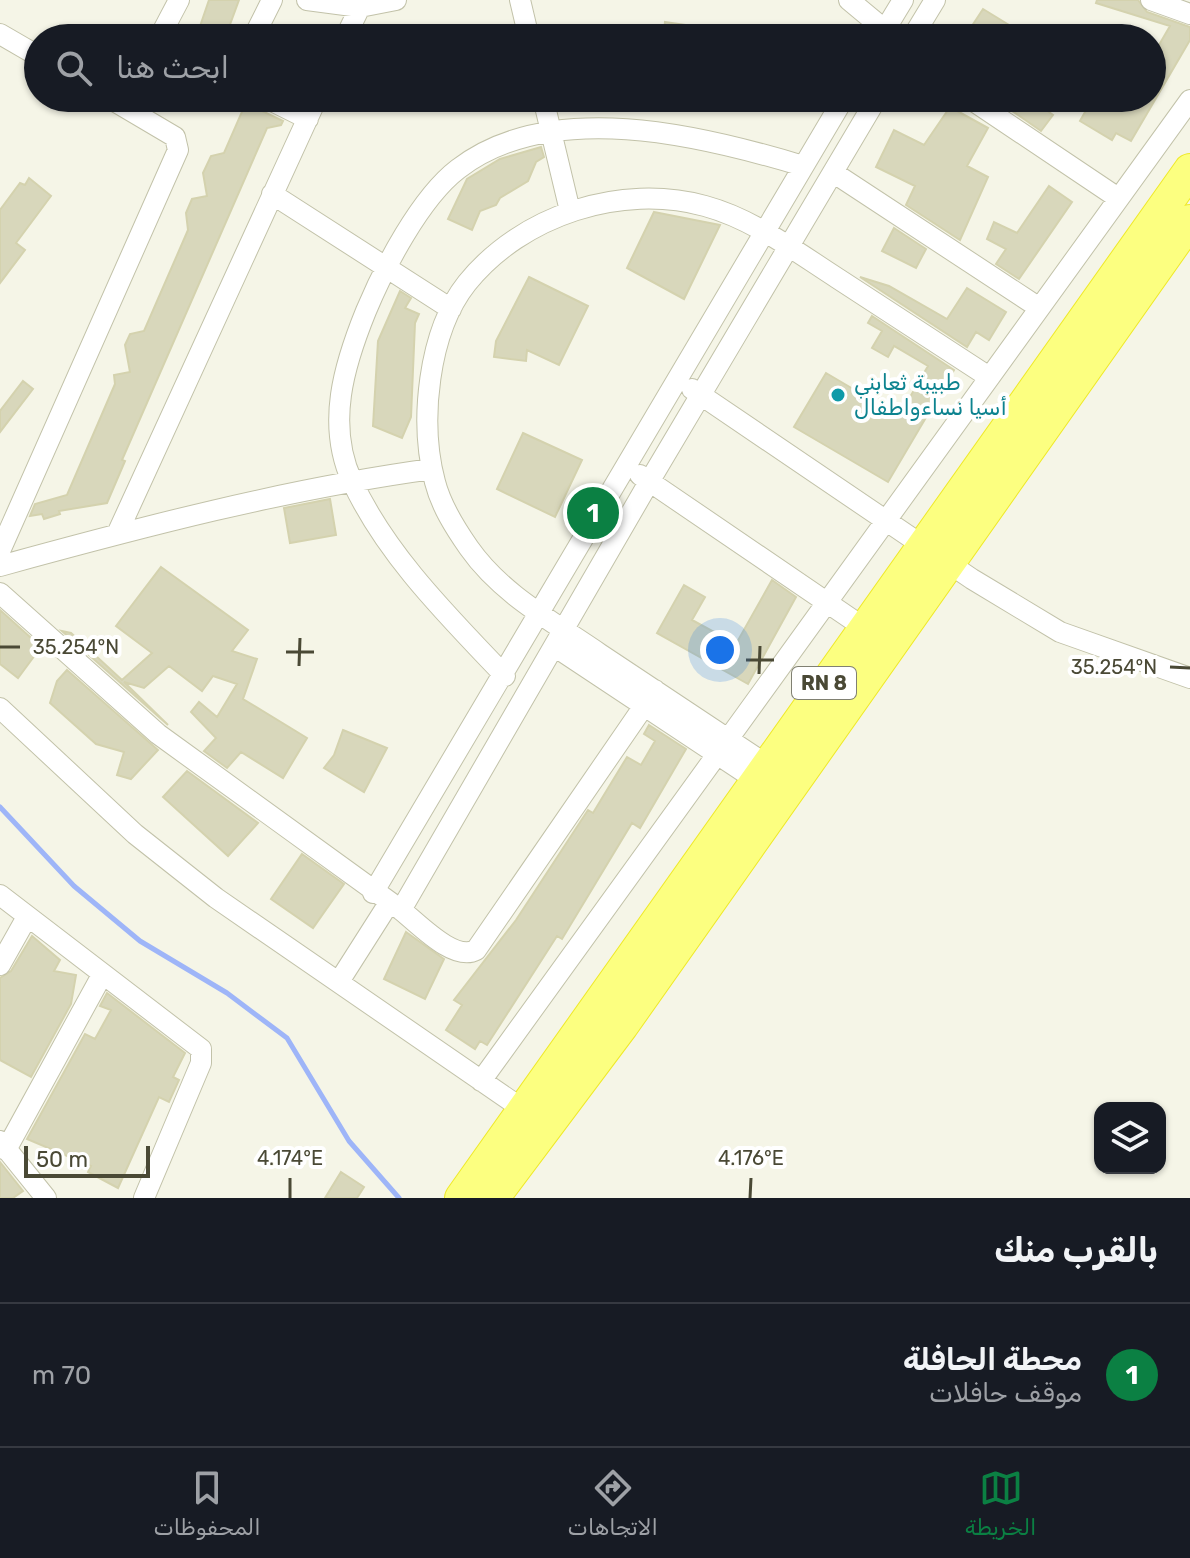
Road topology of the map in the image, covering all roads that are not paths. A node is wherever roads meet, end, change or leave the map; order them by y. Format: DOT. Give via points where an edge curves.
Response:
graph roads {
  1 [pos="179,0"];
  2 [pos="272,0"];
  3 [pos="307,0"];
  4 [pos="396,0"];
  5 [pos="520,0"];
  6 [pos="849,0"];
  7 [pos="903,0"];
  8 [pos="935,0"];
  9 [pos="1151,0"];
  10 [pos="360,7"];
  11 [pos="1190,14"];
  12 [pos="166,24"];
  13 [pos="260,24"];
  14 [pos="352,24"];
  15 [pos="526,24"];
  16 [pos="873,24"];
  17 [pos="889,24"];
  18 [pos="920,24"];
  19 [pos="0,34"];
  20 [pos="24,48"];
  21 [pos="1190,100"];
  22 [pos="137,112"];
  23 [pos="294,112"];
  24 [pos="311,112"];
  25 [pos="546,112"];
  26 [pos="836,112"];
  27 [pos="869,112"];
  28 [pos="990,112"];
  29 [pos="308,119"];
  30 [pos="551,130"];
  31 [pos="803,166"];
  32 [pos="1190,170"];
  33 [pos="834,173"];
  34 [pos="272,194"];
  35 [pos="1118,198"];
  36 [pos="570,211"];
  37 [pos="1190,221"];
  38 [pos="766,233"];
  39 [pos="790,247"];
  40 [pos="388,269"];
  41 [pos="1038,307"];
  42 [pos="451,309"];
  43 [pos="989,377"];
  44 [pos="679,379"];
  45 [pos="701,395"];
  46 [pos="628,465"];
  47 [pos="432,469"];
  48 [pos="352,480"];
  49 [pos="649,482"];
  50 [pos="887,518"];
  51 [pos="117,534"];
  52 [pos="0,551"];
  53 [pos="935,554"];
  54 [pos="0,566"];
  55 [pos="0,593"];
  56 [pos="825,603"];
  57 [pos="541,614"];
  58 [pos="863,627"];
  59 [pos="558,638"];
  60 [pos="505,676"];
  61 [pos="1190,678"];
  62 [pos="655,690"];
  63 [pos="642,707"];
  64 [pos="0,708"];
  65 [pos="720,746"];
  66 [pos="762,773"];
  67 [pos="0,895"];
  68 [pos="388,902"];
  69 [pos="27,917"];
  70 [pos="0,965"];
  71 [pos="102,975"];
  72 [pos="340,980"];
  73 [pos="481,1081"];
  74 [pos="524,1110"];
  75 [pos="3,1146"];
  76 [pos="46,1198"];
  77 [pos="144,1198"];
  78 [pos="461,1198"];
  79 [pos="493,1198"];
  1 -- 12 [label="street"];
  2 -- 13 [label="street"];
  3 -- 10 [label="street"];
  4 -- 10 [label="street"];
  5 -- 15 [label="street"];
  6 -- 16 [label="street"];
  7 -- 17 [label="street"];
  8 -- 18 [label="street"];
  9 -- 11 [label="street"];
  10 -- 14 [label="street"];
  19 -- 20 [label="street"];
  21 -- 35 [label="street"];
  22 -- 52 [label="street" via="175,137 178,150"];
  23 -- 29 [label="street"];
  24 -- 29 [label="street"];
  25 -- 30 [label="street"];
  26 -- 31 [label="street"];
  27 -- 33 [label="street"];
  28 -- 35 [label="street"];
  29 -- 34 [label="street"];
  30 -- 31 [label="street" via="678,135"];
  30 -- 36 [label="street"];
  30 -- 40 [label="street" via="476,156 455,171 419,214"];
  31 -- 38 [label="street"];
  32 -- 53 [label="highway, RN 8"];
  33 -- 39 [label="street"];
  33 -- 41 [label="street"];
  34 -- 40 [label="street"];
  34 -- 51 [label="street"];
  35 -- 41 [label="street"];
  36 -- 38 [label="street" via="593,203 670,200 705,206"];
  36 -- 42 [label="street" via="491,261"];
  37 -- 53 [label="highway, RN 8"];
  38 -- 39 [label="street"];
  38 -- 44 [label="street"];
  39 -- 43 [label="street"];
  39 -- 45 [label="street"];
  40 -- 42 [label="street"];
  40 -- 48 [label="street" via="344,372 339,422"];
  41 -- 43 [label="street"];
  42 -- 47 [label="street" via="437,340 432,371"];
  43 -- 50 [label="street"];
  44 -- 45 [label="street"];
  44 -- 46 [label="street"];
  45 -- 49 [label="street"];
  45 -- 50 [label="street"];
  46 -- 49 [label="street"];
  46 -- 57 [label="street"];
  47 -- 48 [label="street"];
  47 -- 57 [label="street" via="448,514 471,551 518,600"];
  48 -- 51 [label="street"];
  48 -- 60 [label="street" via="424,588"];
  49 -- 56 [label="street"];
  49 -- 59 [label="street"];
  50 -- 53 [label="street"];
  50 -- 56 [label="street"];
  51 -- 54 [label="street"];
  53 -- 58 [label="highway, RN 8"];
  53 -- 61 [label="street" via="1060,632"];
  53 -- 79 [label="highway, RN 8" via="622,1026"];
  55 -- 68 [label="street" via="158,734"];
  56 -- 58 [label="street"];
  56 -- 65 [label="street"];
  57 -- 59 [label="street"];
  57 -- 60 [label="street"];
  58 -- 66 [label="highway, RN 8"];
  59 -- 62 [label="street"];
  59 -- 63 [label="street"];
  59 -- 68 [label="street"];
  60 -- 68 [label="street"];
  62 -- 63 [label="street"];
  62 -- 65 [label="street"];
  63 -- 65 [label="street"];
  63 -- 68 [label="street" via="476,950 456,951"];
  64 -- 72 [label="street" via="135,834 216,898"];
  65 -- 66 [label="street"];
  65 -- 73 [label="street"];
  66 -- 74 [label="highway, RN 8"];
  67 -- 69 [label="street"];
  68 -- 72 [label="street"];
  69 -- 70 [label="street"];
  69 -- 71 [label="street"];
  71 -- 75 [label="street"];
  71 -- 77 [label="street" via="190,1038 202,1054"];
  72 -- 73 [label="street"];
  73 -- 74 [label="street"];
  74 -- 78 [label="highway, RN 8"];
  75 -- 76 [label="street"];
}
